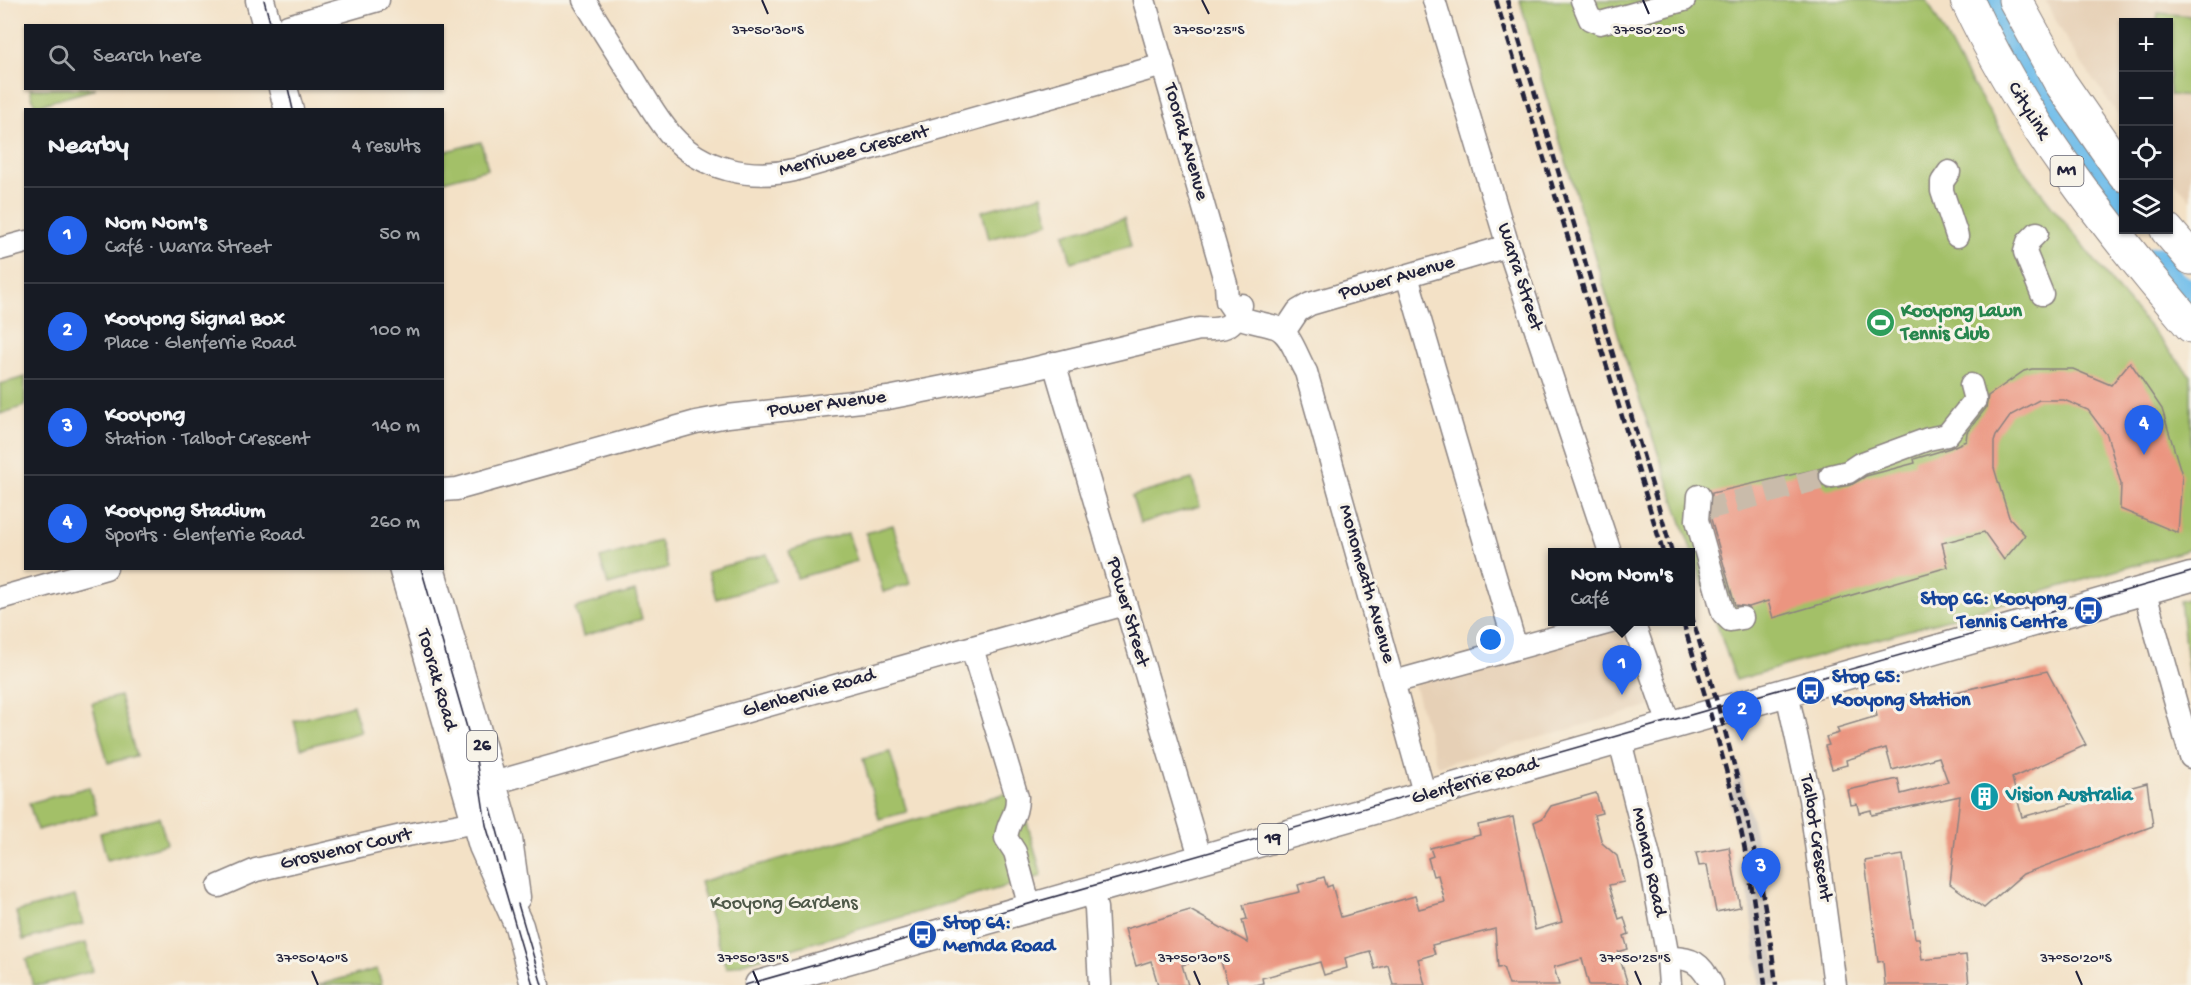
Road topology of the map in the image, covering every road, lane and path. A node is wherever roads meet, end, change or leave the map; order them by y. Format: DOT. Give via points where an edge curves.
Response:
graph roads {
  1 [pos="260,0"];
  2 [pos="378,0"];
  3 [pos="584,0"];
  4 [pos="1144,0"];
  5 [pos="1434,0"];
  6 [pos="1582,0"];
  7 [pos="1684,0"];
  8 [pos="1967,0"];
  9 [pos="2015,0"];
  10 [pos="266,24"];
  11 [pos="295,24"];
  12 [pos="1163,65"];
  13 [pos="284,90"];
  14 [pos="288,108"];
  15 [pos="2119,168"];
  16 [pos="1949,172"];
  17 [pos="2037,233"];
  18 [pos="2170,234"];
  19 [pos="1957,236"];
  20 [pos="24,243"];
  21 [pos="1508,246"];
  22 [pos="0,249"];
  23 [pos="2191,258"];
  24 [pos="1407,276"];
  25 [pos="2042,294"];
  26 [pos="1237,310"];
  27 [pos="1287,326"];
  28 [pos="2191,326"];
  29 [pos="1054,363"];
  30 [pos="1971,385"];
  31 [pos="1832,476"];
  32 [pos="447,492"];
  33 [pos="1700,505"];
  34 [pos="1609,548"];
  35 [pos="99,570"];
  36 [pos="404,570"];
  37 [pos="431,570"];
  38 [pos="2191,577"];
  39 [pos="2144,590"];
  40 [pos="0,598"];
  41 [pos="1125,604"];
  42 [pos="1742,618"];
  43 [pos="1593,626"];
  44 [pos="1635,626"];
  45 [pos="972,648"];
  46 [pos="1516,648"];
  47 [pos="1394,682"];
  48 [pos="1786,693"];
  49 [pos="1670,727"];
  50 [pos="1620,741"];
  51 [pos="2191,757"];
  52 [pos="493,783"];
  53 [pos="1425,796"];
  54 [pos="476,822"];
  55 [pos="1201,860"];
  56 [pos="219,886"];
  57 [pos="1091,891"];
  58 [pos="1030,908"];
  59 [pos="519,926"];
  60 [pos="1668,958"];
  61 [pos="535,985"];
  62 [pos="759,985"];
  63 [pos="1100,985"];
  64 [pos="1670,985"];
  65 [pos="1712,985"];
  66 [pos="1835,985"];
  1 -- 10 [label="main road"];
  2 -- 11 [label="street"];
  3 -- 12 [label="street, Merriwee Crescent" via="672,136 704,160 747,174 794,170"];
  4 -- 12 [label="street, Toorak Avenue"];
  5 -- 21 [label="street, Warra Street"];
  6 -- 7 [label="street" via="1590,18 1600,23"];
  8 -- 28 [label="highway, CityLink / M1" via="1995,57 2057,156"];
  9 -- 15 [label="highway, M1" via="2060,82"];
  12 -- 26 [label="street, Toorak Avenue" via="1226,284 1227,301"];
  13 -- 14 [label="main road"];
  16 -- 19 [label="street" via="1942,182 1942,191"];
  17 -- 25 [label="street" via="2025,252"];
  18 -- 23 [label="highway"];
  20 -- 22 [label="street"];
  21 -- 24 [label="street, Power Avenue"];
  21 -- 34 [label="street, Warra Street"];
  24 -- 27 [label="street, Power Avenue" via="1310,304 1298,311"];
  24 -- 46 [label="street"];
  26 -- 27 [label="street" via="1251,322"];
  26 -- 29 [label="street, Power Avenue" via="1226,327 1199,329"];
  27 -- 47 [label="street, Monomeath Avenue" via="1296,356 1306,372"];
  29 -- 32 [label="street, Power Avenue" via="888,398 715,417"];
  29 -- 41 [label="street, Power Street"];
  30 -- 31 [label="street" via="1975,400 1947,435"];
  33 -- 42 [label="street" via="1697,520 1723,614 1730,620"];
  35 -- 40 [label="street"];
  36 -- 54 [label="main road, Toorak Road / 26"];
  37 -- 52 [label="main road, Toorak Road / 26"];
  38 -- 39 [label="main road, Glenferrie Road / 19"];
  39 -- 48 [label="main road, Glenferrie Road / 19"];
  39 -- 51 [label="street"];
  41 -- 45 [label="street, Glenbervie Road"];
  41 -- 55 [label="street, Power Street"];
  43 -- 46 [label="street"];
  44 -- 49 [label="street"];
  45 -- 52 [label="street, Glenbervie Road"];
  45 -- 58 [label="street" via="1017,797 1017,811 1006,838 1015,852"];
  46 -- 47 [label="street"];
  47 -- 53 [label="street, Monomeath Avenue"];
  48 -- 49 [label="main road, Glenferrie Road / 19"];
  48 -- 66 [label="street, Talbot Crescent" via="1810,799"];
  49 -- 50 [label="main road, Glenferrie Road / 19"];
  50 -- 53 [label="main road, Glenferrie Road / 19"];
  50 -- 60 [label="street, Monaro Road" via="1650,860"];
  52 -- 59 [label="main road, Toorak Road / 26" via="508,839"];
  53 -- 55 [label="main road, Glenferrie Road / 19"];
  54 -- 56 [label="street, Grosvenor Court" via="256,870"];
  54 -- 59 [label="main road, Toorak Road / 26"];
  55 -- 57 [label="main road, Glenferrie Road / 19"];
  57 -- 58 [label="main road, Glenferrie Road / 19"];
  57 -- 63 [label="street" via="1096,908"];
  58 -- 62 [label="main road, Glenferrie Road / 19"];
  59 -- 61 [label="main road, Toorak Road / 26"];
  60 -- 64 [label="street, Monaro Road"];
  60 -- 65 [label="street" via="1685,957 1695,962"];
}
